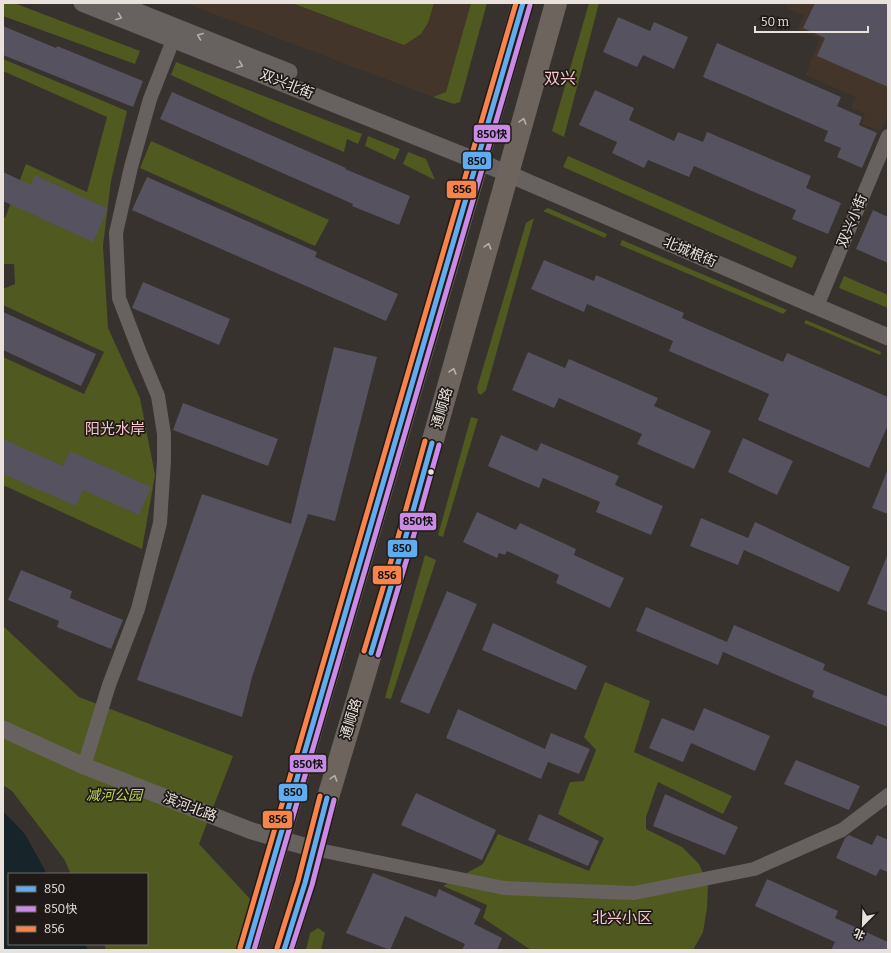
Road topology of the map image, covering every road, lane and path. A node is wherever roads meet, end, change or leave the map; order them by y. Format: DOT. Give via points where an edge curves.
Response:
graph roads {
  1 [pos="82,3"];
  2 [pos="116,3"];
  3 [pos="523,3"];
  4 [pos="556,3"];
  5 [pos="176,33"];
  6 [pos="888,136"];
  7 [pos="494,162"];
  8 [pos="819,302"];
  9 [pos="888,326"];
  10 [pos="888,337"];
  11 [pos="3,729"];
  12 [pos="84,766"];
  13 [pos="888,796"];
  14 [pos="280,839"];
  15 [pos="314,849"];
  16 [pos="247,950"];
  17 [pos="284,950"];
  1 -- 5 [label="street, 双兴北街, one-way"];
  2 -- 5 [label="street, 双兴北街"];
  3 -- 7 [label="main road"];
  7 -- 4 [label="main road, 通顺路, one-way"];
  5 -- 7 [label="street, 双兴北街"];
  5 -- 12 [label="street" via="150,99 116,233 119,298 158,396 164,434 160,523 138,609"];
  6 -- 8 [label="street, 双兴小街"];
  7 -- 8 [label="street, 北城根街"];
  7 -- 14 [label="main road"];
  15 -- 7 [label="main road, 通顺路, one-way" via="404,543"];
  8 -- 9 [label="street, 北城根街"];
  8 -- 10 [label="street, 北城根街"];
  11 -- 12 [label="street, 滨河北路"];
  12 -- 14 [label="street, 滨河北路"];
  13 -- 15 [label="street" via="842,830 754,869 634,893 504,888"];
  14 -- 15 [label="street, 滨河北路"];
  14 -- 16 [label="main road"];
  15 -- 17 [label="main road, 通顺路"];
}
